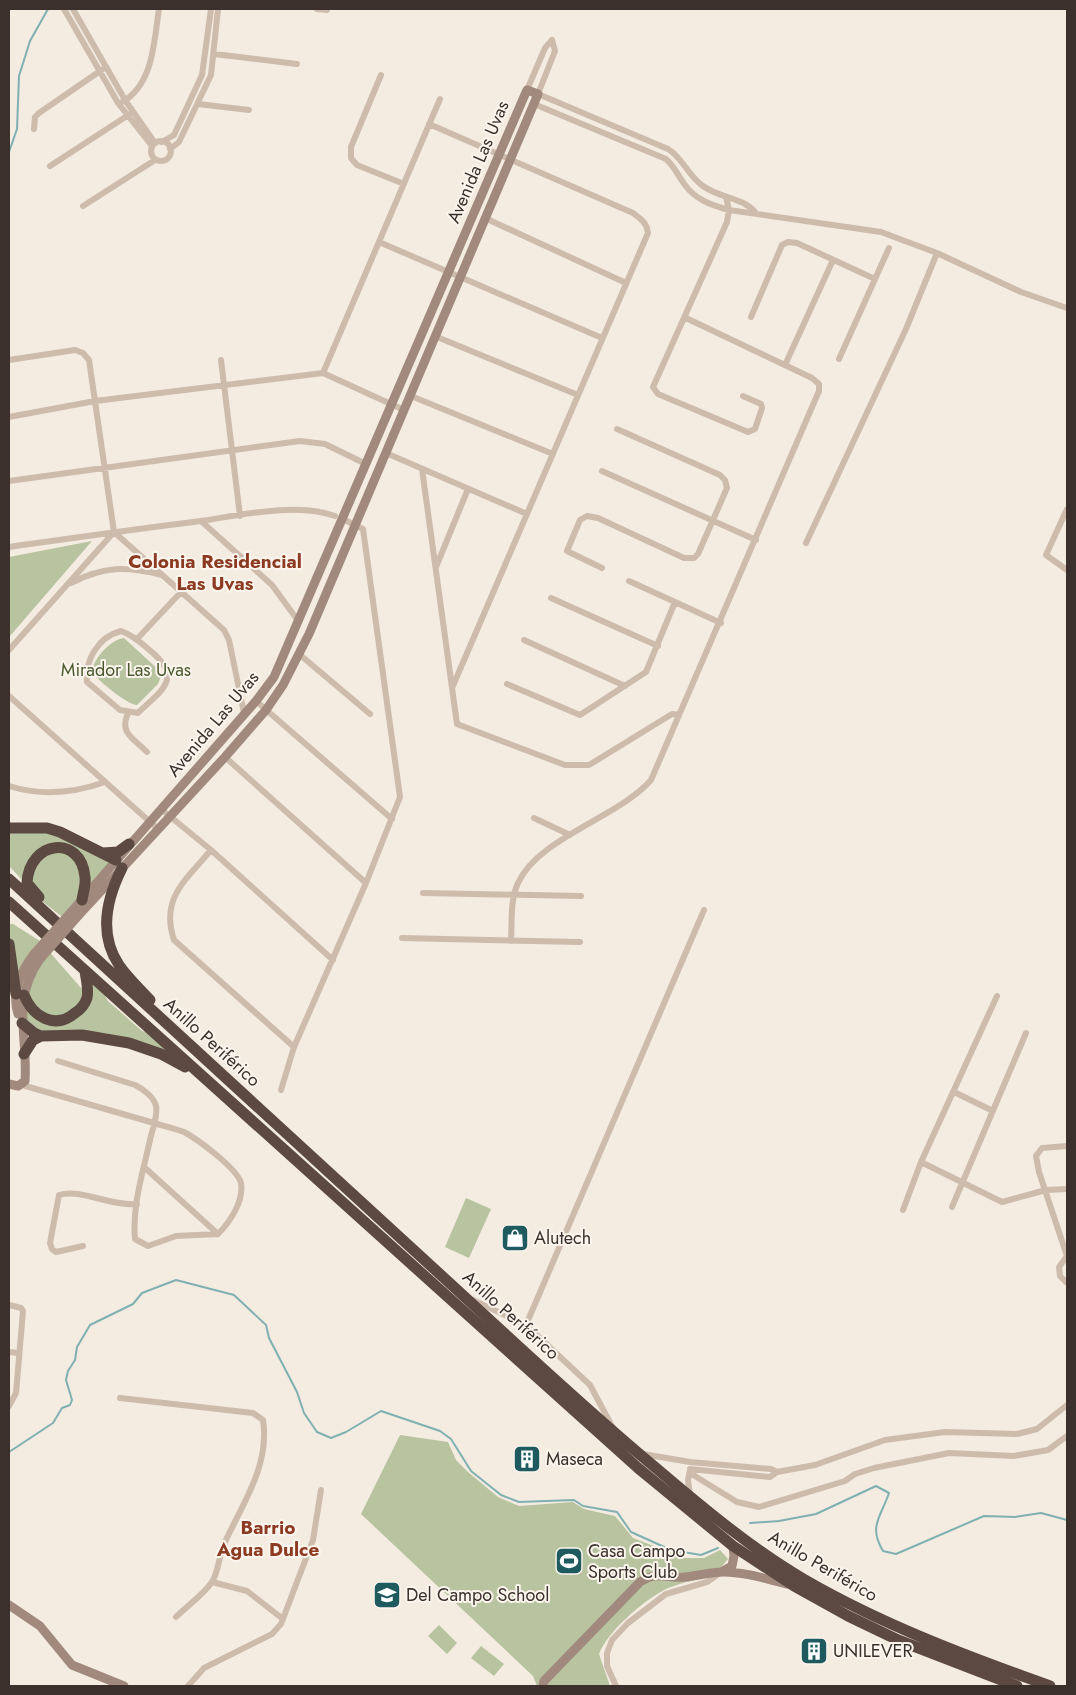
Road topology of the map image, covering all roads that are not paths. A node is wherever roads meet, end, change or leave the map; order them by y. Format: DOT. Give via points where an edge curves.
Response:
graph roads {
  1 [pos="64,9"];
  2 [pos="73,9"];
  3 [pos="159,9"];
  4 [pos="211,9"];
  5 [pos="218,9"];
  6 [pos="317,9"];
  7 [pos="328,10"];
  8 [pos="94,46"];
  9 [pos="87,50"];
  10 [pos="214,54"];
  11 [pos="297,64"];
  12 [pos="106,67"];
  13 [pos="99,71"];
  14 [pos="381,75"];
  15 [pos="527,90"];
  16 [pos="538,94"];
  17 [pos="440,99"];
  18 [pos="122,102"];
  19 [pos="198,104"];
  20 [pos="534,104"];
  21 [pos="249,110"];
  22 [pos="130,114"];
  23 [pos="429,124"];
  24 [pos="34,129"];
  25 [pos="156,144"];
  26 [pos="170,149"];
  27 [pos="499,154"];
  28 [pos="511,159"];
  29 [pos="155,160"];
  30 [pos="50,166"];
  31 [pos="404,184"];
  32 [pos="726,197"];
  33 [pos="83,206"];
  34 [pos="729,210"];
  35 [pos="755,212"];
  36 [pos="487,219"];
  37 [pos="379,242"];
  38 [pos="889,248"];
  39 [pos="937,253"];
  40 [pos="832,260"];
  41 [pos="449,272"];
  42 [pos="462,278"];
  43 [pos="875,279"];
  44 [pos="626,283"];
  45 [pos="1067,308"];
  46 [pos="686,318"];
  47 [pos="751,318"];
  48 [pos="437,337"];
  49 [pos="602,338"];
  50 [pos="839,359"];
  51 [pos="9,360"];
  52 [pos="221,360"];
  53 [pos="785,365"];
  54 [pos="323,372"];
  55 [pos="224,386"];
  56 [pos="578,395"];
  57 [pos="411,396"];
  58 [pos="743,396"];
  59 [pos="95,401"];
  60 [pos="391,404"];
  61 [pos="404,410"];
  62 [pos="9,417"];
  63 [pos="618,428"];
  64 [pos="230,451"];
  65 [pos="386,453"];
  66 [pos="553,454"];
  67 [pos="366,464"];
  68 [pos="104,468"];
  69 [pos="422,469"];
  70 [pos="602,471"];
  71 [pos="9,481"];
  72 [pos="468,489"];
  73 [pos="1067,509"];
  74 [pos="527,514"];
  75 [pos="240,516"];
  76 [pos="339,517"];
  77 [pos="201,521"];
  78 [pos="714,521"];
  79 [pos="356,524"];
  80 [pos="114,532"];
  81 [pos="756,540"];
  82 [pos="806,544"];
  83 [pos="9,547"];
  84 [pos="435,568"];
  85 [pos="602,568"];
  86 [pos="1067,570"];
  87 [pos="163,575"];
  88 [pos="629,582"];
  89 [pos="67,584"];
  90 [pos="182,591"];
  91 [pos="551,598"];
  92 [pos="675,602"];
  93 [pos="299,622"];
  94 [pos="721,623"];
  95 [pos="137,639"];
  96 [pos="524,640"];
  97 [pos="658,646"];
  98 [pos="9,647"];
  99 [pos="299,654"];
  100 [pos="506,684"];
  101 [pos="625,686"];
  102 [pos="452,688"];
  103 [pos="9,696"];
  104 [pos="256,701"];
  105 [pos="266,710"];
  106 [pos="128,713"];
  107 [pos="244,713"];
  108 [pos="370,714"];
  109 [pos="679,715"];
  110 [pos="147,752"];
  111 [pos="225,757"];
  112 [pos="105,782"];
  113 [pos="9,786"];
  114 [pos="161,809"];
  115 [pos="170,816"];
  116 [pos="534,818"];
  117 [pos="392,820"];
  118 [pos="149,822"];
  119 [pos="9,828"];
  120 [pos="158,829"];
  121 [pos="570,835"];
  122 [pos="129,844"];
  123 [pos="211,850"];
  124 [pos="102,853"];
  125 [pos="119,864"];
  126 [pos="9,879"];
  127 [pos="366,884"];
  128 [pos="423,893"];
  129 [pos="514,894"];
  130 [pos="580,896"];
  131 [pos="9,902"];
  132 [pos="78,910"];
  133 [pos="704,910"];
  134 [pos="54,920"];
  135 [pos="402,938"];
  136 [pos="511,940"];
  137 [pos="580,942"];
  138 [pos="9,944"];
  139 [pos="333,960"];
  140 [pos="85,971"];
  141 [pos="20,994"];
  142 [pos="997,996"];
  143 [pos="22,1023"];
  144 [pos="1026,1033"];
  145 [pos="41,1036"];
  146 [pos="185,1042"];
  147 [pos="294,1047"];
  148 [pos="24,1054"];
  149 [pos="58,1061"];
  150 [pos="204,1078"];
  151 [pos="9,1084"];
  152 [pos="22,1085"];
  153 [pos="281,1090"];
  154 [pos="954,1092"];
  155 [pos="993,1110"];
  156 [pos="154,1123"];
  157 [pos="1067,1146"];
  158 [pos="921,1162"];
  159 [pos="144,1167"];
  160 [pos="962,1181"];
  161 [pos="1067,1189"];
  162 [pos="1046,1190"];
  163 [pos="137,1204"];
  164 [pos="952,1207"];
  165 [pos="903,1210"];
  166 [pos="218,1234"];
  167 [pos="1058,1234"];
  168 [pos="1067,1234"];
  169 [pos="83,1246"];
  170 [pos="1067,1256"];
  171 [pos="1067,1283"];
  172 [pos="461,1294"];
  173 [pos="9,1305"];
  174 [pos="526,1325"];
  175 [pos="9,1352"];
  176 [pos="19,1353"];
  177 [pos="120,1398"];
  178 [pos="10,1402"];
  179 [pos="1067,1405"];
  180 [pos="617,1436"];
  181 [pos="1067,1436"];
  182 [pos="638,1454"];
  183 [pos="690,1462"];
  184 [pos="690,1471"];
  185 [pos="778,1472"];
  186 [pos="321,1490"];
  187 [pos="692,1499"];
  188 [pos="734,1546"];
  189 [pos="721,1572"];
  190 [pos="212,1582"];
  191 [pos="794,1586"];
  192 [pos="9,1606"];
  193 [pos="176,1617"];
  194 [pos="283,1619"];
  195 [pos="1000,1683"];
  196 [pos="124,1686"];
  197 [pos="188,1686"];
  198 [pos="543,1686"];
  199 [pos="616,1686"];
  200 [pos="1017,1686"];
  201 [pos="1050,1686"];
  1 -- 9 [label="street"];
  2 -- 8 [label="street"];
  3 -- 18 [label="street" via="150,64 135,92"];
  4 -- 25 [label="street" via="202,75 174,135"];
  5 -- 10 [label="street"];
  6 -- 7 [label="street"];
  8 -- 9 [label="street"];
  8 -- 12 [label="street"];
  9 -- 13 [label="street"];
  10 -- 11 [label="street"];
  10 -- 19 [label="street" via="211,75"];
  12 -- 13 [label="street"];
  12 -- 18 [label="street"];
  13 -- 18 [label="street"];
  13 -- 24 [label="street" via="39,113"];
  14 -- 31 [label="street" via="351,147 351,158 357,165"];
  15 -- 16 [label="street, Avenida Las Uvas"];
  15 -- 16 [label="street" via="545,48 552,40 555,51"];
  15 -- 27 [label="street, Avenida Las Uvas"];
  16 -- 20 [label="street, Avenida Las Uvas"];
  16 -- 32 [label="street" via="668,149 703,187"];
  17 -- 23 [label="street"];
  18 -- 22 [label="street"];
  19 -- 21 [label="street"];
  19 -- 26 [label="street" via="179,142"];
  20 -- 28 [label="street, Avenida Las Uvas"];
  20 -- 34 [label="street" via="666,160 674,166 694,196"];
  22 -- 25 [label="street"];
  22 -- 30 [label="street"];
  23 -- 27 [label="street"];
  23 -- 31 [label="street"];
  25 -- 26 [label="street" via="167,144"];
  25 -- 29 [label="street" via="151,152"];
  26 -- 29 [label="street" via="168,158"];
  27 -- 28 [label="street"];
  27 -- 41 [label="street, Avenida Las Uvas"];
  28 -- 36 [label="street, Avenida Las Uvas"];
  28 -- 44 [label="street" via="633,213 645,222 648,233"];
  29 -- 33 [label="street"];
  31 -- 37 [label="street"];
  32 -- 34 [label="street"];
  32 -- 35 [label="street"];
  34 -- 35 [label="street"];
  34 -- 46 [label="street" via="727,222"];
  35 -- 39 [label="street" via="881,232"];
  36 -- 42 [label="street, Avenida Las Uvas"];
  36 -- 44 [label="street"];
  37 -- 41 [label="street"];
  37 -- 54 [label="street"];
  38 -- 43 [label="street"];
  39 -- 45 [label="street" via="1021,292"];
  39 -- 82 [label="street" via="906,329"];
  40 -- 43 [label="street"];
  40 -- 47 [label="street" via="798,243 782,245"];
  40 -- 53 [label="street"];
  41 -- 42 [label="street"];
  41 -- 60 [label="street, Avenida Las Uvas"];
  42 -- 48 [label="street, Avenida Las Uvas"];
  42 -- 49 [label="street"];
  43 -- 50 [label="street"];
  44 -- 49 [label="street"];
  46 -- 53 [label="street"];
  46 -- 58 [label="street" via="678,327 653,386 658,394 748,432 755,429 762,408"];
  48 -- 56 [label="street"];
  48 -- 57 [label="street, Avenida Las Uvas"];
  49 -- 56 [label="street"];
  51 -- 59 [label="street" via="75,350 84,353 89,360"];
  52 -- 55 [label="street"];
  53 -- 81 [label="street" via="812,378 819,384 819,392"];
  54 -- 55 [label="street"];
  54 -- 60 [label="street"];
  55 -- 59 [label="street"];
  55 -- 64 [label="street"];
  56 -- 66 [label="street"];
  57 -- 61 [label="street, Avenida Las Uvas"];
  57 -- 66 [label="street"];
  59 -- 62 [label="street"];
  59 -- 68 [label="street"];
  60 -- 61 [label="street"];
  60 -- 67 [label="street, Avenida Las Uvas"];
  61 -- 65 [label="street, Avenida Las Uvas"];
  63 -- 78 [label="street" via="720,475 727,488"];
  64 -- 67 [label="street" via="300,441 325,444"];
  64 -- 68 [label="street"];
  64 -- 75 [label="street"];
  65 -- 69 [label="street"];
  65 -- 79 [label="street, Avenida Las Uvas"];
  66 -- 74 [label="street"];
  67 -- 76 [label="street, Avenida Las Uvas"];
  68 -- 71 [label="street"];
  68 -- 80 [label="street"];
  69 -- 72 [label="street"];
  69 -- 84 [label="street"];
  70 -- 78 [label="street"];
  72 -- 74 [label="street"];
  72 -- 84 [label="street"];
  73 -- 86 [label="street" via="1046,555"];
  74 -- 102 [label="street"];
  75 -- 76 [label="street" via="311,509"];
  75 -- 77 [label="street"];
  76 -- 79 [label="street"];
  76 -- 93 [label="street, Avenida Las Uvas"];
  77 -- 80 [label="street"];
  77 -- 93 [label="street" via="272,585"];
  78 -- 81 [label="street"];
  78 -- 85 [label="street" via="698,554 694,558 684,558 598,518 587,516 580,520 568,551"];
  79 -- 99 [label="street, Avenida Las Uvas"];
  79 -- 117 [label="street" via="363,529 366,544 400,797"];
  80 -- 83 [label="street"];
  80 -- 87 [label="street"];
  80 -- 89 [label="street"];
  81 -- 94 [label="street"];
  84 -- 102 [label="street"];
  87 -- 89 [label="street" via="137,568 108,568"];
  87 -- 90 [label="street"];
  88 -- 92 [label="street"];
  89 -- 98 [label="street"];
  90 -- 95 [label="street"];
  90 -- 107 [label="street" via="224,630 229,640"];
  91 -- 97 [label="street"];
  92 -- 94 [label="street"];
  92 -- 97 [label="street"];
  93 -- 104 [label="street, Avenida Las Uvas" via="274,677"];
  94 -- 109 [label="street"];
  95 -- 106 [label="street" via="165,664 167,681 138,713"];
  95 -- 106 [label="street" via="121,630 113,633 89,657 85,668 87,682"];
  96 -- 101 [label="street"];
  97 -- 101 [label="street" via="646,672"];
  99 -- 105 [label="street, Avenida Las Uvas"];
  99 -- 108 [label="street"];
  100 -- 101 [label="street" via="580,714"];
  102 -- 109 [label="street" via="457,724 573,766 589,765 672,714"];
  103 -- 112 [label="street"];
  104 -- 105 [label="street"];
  104 -- 107 [label="street, Avenida Las Uvas"];
  105 -- 111 [label="street, Avenida Las Uvas"];
  105 -- 117 [label="street"];
  106 -- 110 [label="street" via="125,730"];
  107 -- 114 [label="street, Avenida Las Uvas"];
  109 -- 121 [label="street" via="650,780 641,791"];
  111 -- 115 [label="street, Avenida Las Uvas"];
  111 -- 127 [label="street"];
  112 -- 113 [label="street" via="84,790 40,792"];
  112 -- 118 [label="street"];
  114 -- 115 [label="street"];
  114 -- 118 [label="street, Avenida Las Uvas"];
  115 -- 120 [label="street, Avenida Las Uvas"];
  115 -- 123 [label="street"];
  116 -- 121 [label="street"];
  117 -- 127 [label="street"];
  118 -- 120 [label="street"];
  118 -- 122 [label="street, Avenida Las Uvas"];
  119 -- 124 [label="highway" via="47,828"];
  120 -- 125 [label="street, Avenida Las Uvas"];
  121 -- 129 [label="street" via="524,872"];
  122 -- 124 [label="highway" via="118,852"];
  122 -- 125 [label="street, Avenida Las Uvas"];
  123 -- 139 [label="street"];
  123 -- 147 [label="street" via="174,896 169,911 174,940"];
  124 -- 125 [label="highway"];
  125 -- 132 [label="street, Avenida Las Uvas"];
  125 -- 146 [label="highway" via="106,916 114,957"];
  126 -- 134 [label="highway, Anillo Periférico"];
  127 -- 139 [label="street"];
  128 -- 129 [label="street"];
  129 -- 130 [label="street"];
  129 -- 136 [label="street"];
  131 -- 140 [label="highway, Anillo Periférico"];
  132 -- 134 [label="highway" via="85,877 76,857 60,847 41,852 31,862 27,883"];
  132 -- 141 [label="street, Avenida Las Uvas, bridge" via="20,977"];
  133 -- 174 [label="street"];
  134 -- 146 [label="highway, Anillo Periférico"];
  135 -- 136 [label="street"];
  136 -- 137 [label="street"];
  138 -- 141 [label="highway"];
  139 -- 147 [label="street"];
  140 -- 141 [label="highway" via="87,999 68,1019 45,1020"];
  140 -- 150 [label="highway, Anillo Periférico"];
  141 -- 143 [label="street, Avenida Las Uvas"];
  142 -- 154 [label="street"];
  143 -- 145 [label="highway"];
  143 -- 148 [label="street, Avenida Las Uvas"];
  144 -- 155 [label="street"];
  145 -- 148 [label="highway" via="33,1040"];
  145 -- 150 [label="highway" via="82,1035 129,1043 161,1054"];
  146 -- 172 [label="highway, Anillo Periférico"];
  147 -- 153 [label="street"];
  148 -- 152 [label="street, Avenida Las Uvas"];
  149 -- 156 [label="street" via="144,1089 156,1107"];
  150 -- 188 [label="highway, Anillo Periférico" via="638,1468"];
  151 -- 152 [label="street"];
  152 -- 156 [label="street"];
  154 -- 155 [label="street"];
  154 -- 158 [label="street"];
  155 -- 160 [label="street"];
  156 -- 159 [label="street"];
  156 -- 166 [label="street" via="184,1132 202,1143 240,1180 242,1191 235,1211"];
  157 -- 162 [label="street" via="1042,1148 1036,1156 1038,1172"];
  158 -- 160 [label="street"];
  158 -- 165 [label="street"];
  159 -- 163 [label="street"];
  159 -- 166 [label="street"];
  160 -- 162 [label="street" via="1002,1202"];
  160 -- 164 [label="street"];
  161 -- 162 [label="street"];
  162 -- 167 [label="street"];
  163 -- 166 [label="street" via="133,1221 134,1239 148,1246 176,1236"];
  163 -- 169 [label="street" via="64,1193 58,1195 50,1244 52,1249 56,1252"];
  167 -- 168 [label="street"];
  167 -- 170 [label="street"];
  170 -- 171 [label="street" via="1060,1262 1059,1272"];
  172 -- 174 [label="street"];
  172 -- 180 [label="highway, Anillo Periférico"];
  173 -- 176 [label="street" via="23,1311"];
  174 -- 180 [label="street" via="590,1385"];
  175 -- 176 [label="street"];
  176 -- 178 [label="street"];
  177 -- 190 [label="street" via="253,1413 263,1420 266,1434 263,1459 224,1543"];
  179 -- 185 [label="street" via="1037,1429 1017,1434 945,1432 885,1440 815,1465"];
  180 -- 182 [label="highway, Anillo Periférico"];
  181 -- 184 [label="street" via="1048,1450 1014,1456 950,1453 874,1468 845,1481 760,1507 737,1502"];
  182 -- 183 [label="street"];
  182 -- 187 [label="highway, Anillo Periférico"];
  183 -- 184 [label="street"];
  183 -- 185 [label="street"];
  184 -- 185 [label="street" via="761,1477 770,1477"];
  184 -- 187 [label="street" via="688,1487"];
  186 -- 194 [label="street" via="313,1540"];
  187 -- 201 [label="highway, Anillo Periférico" via="803,1579 855,1607 945,1648"];
  188 -- 189 [label="street" via="732,1566"];
  188 -- 191 [label="highway, Anillo Periférico"];
  189 -- 191 [label="street"];
  189 -- 198 [label="street" via="683,1578 661,1574 640,1582 544,1680"];
  189 -- 199 [label="street" via="707,1582 666,1594 628,1623 612,1640 607,1653 608,1666"];
  190 -- 193 [label="street"];
  190 -- 194 [label="street" via="247,1591"];
  191 -- 195 [label="highway, Anillo Periférico" via="898,1640"];
  192 -- 196 [label="street" via="40,1626 72,1665"];
  194 -- 197 [label="street" via="272,1634 204,1668"];
  195 -- 200 [label="highway, Anillo Periférico"];
}
